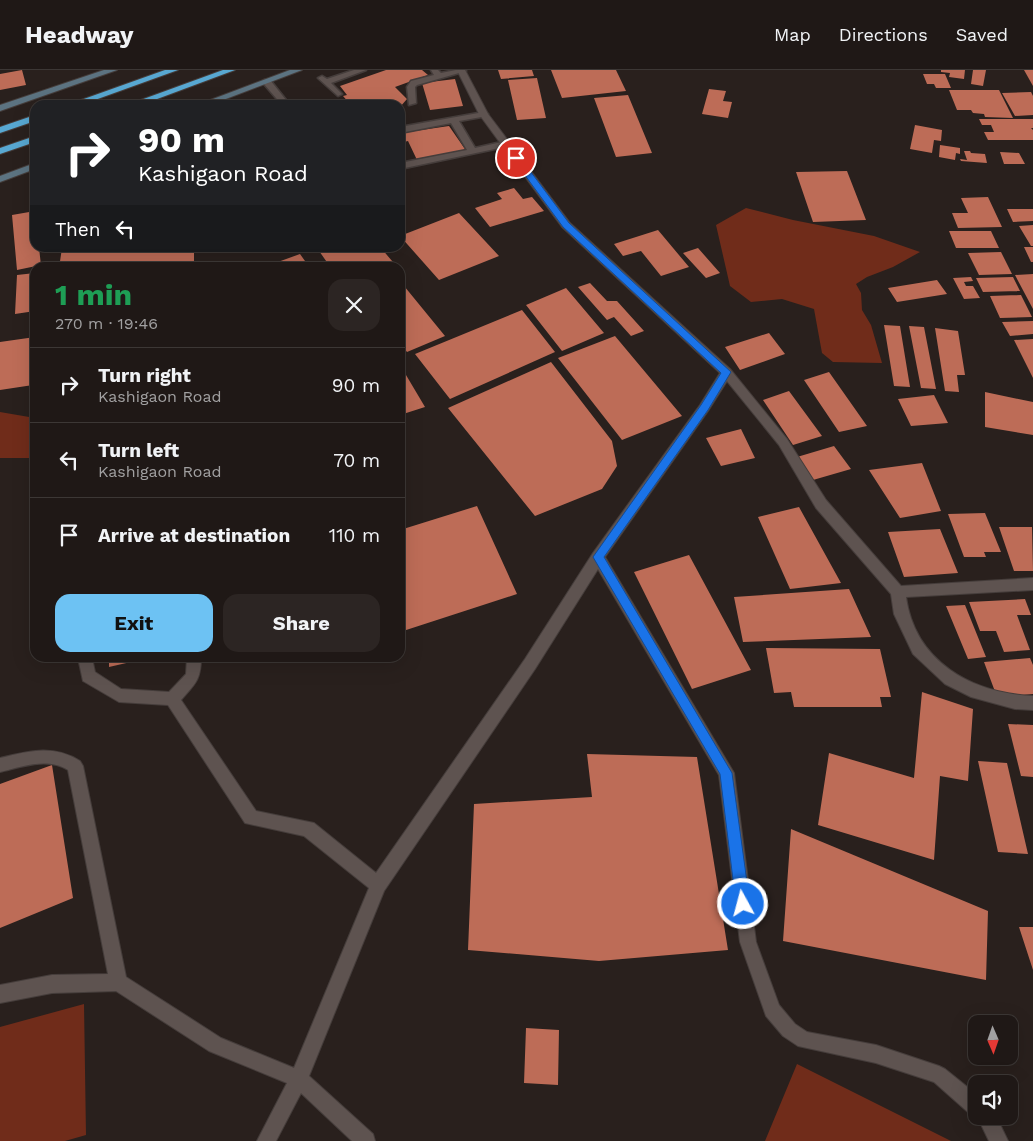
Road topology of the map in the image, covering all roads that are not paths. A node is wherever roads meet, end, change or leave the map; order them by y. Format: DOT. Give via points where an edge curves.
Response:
graph roads {
  1 [pos="114,70"];
  2 [pos="174,70"];
  3 [pos="231,70"];
  4 [pos="298,70"];
  5 [pos="362,70"];
  6 [pos="462,71"];
  7 [pos="436,73"];
  8 [pos="267,82"];
  9 [pos="338,94"];
  10 [pos="87,100"];
  11 [pos="146,100"];
  12 [pos="216,100"];
  13 [pos="282,100"];
  14 [pos="412,103"];
  15 [pos="0,108"];
  16 [pos="484,114"];
  17 [pos="30,120"];
  18 [pos="454,120"];
  19 [pos="405,129"];
  20 [pos="0,130"];
  21 [pos="30,141"];
  22 [pos="506,144"];
  23 [pos="472,151"];
  24 [pos="0,152"];
  25 [pos="405,165"];
  26 [pos="30,168"];
  27 [pos="0,179"];
  28 [pos="726,372"];
  29 [pos="598,557"];
  30 [pos="1033,584"];
  31 [pos="898,592"];
  32 [pos="86,662"];
  33 [pos="194,662"];
  34 [pos="172,699"];
  35 [pos="1033,703"];
  36 [pos="0,765"];
  37 [pos="378,885"];
  38 [pos="118,982"];
  39 [pos="0,994"];
  40 [pos="299,1079"];
  41 [pos="968,1099"];
  42 [pos="991,1125"];
  43 [pos="266,1141"];
  44 [pos="366,1141"];
  45 [pos="999,1141"];
  1 -- 15 [label="main road"];
  2 -- 10 [label="highway"];
  3 -- 11 [label="highway"];
  4 -- 8 [label="main road"];
  5 -- 9 [label="lane" via="324,80"];
  6 -- 7 [label="lane"];
  6 -- 16 [label="street"];
  7 -- 14 [label="lane" via="414,83 411,87"];
  8 -- 12 [label="main road"];
  8 -- 13 [label="lane"];
  16 -- 18 [label="lane"];
  16 -- 22 [label="street"];
  17 -- 20 [label="highway"];
  18 -- 19 [label="lane"];
  18 -- 23 [label="lane"];
  21 -- 24 [label="highway"];
  22 -- 23 [label="lane"];
  22 -- 28 [label="street" via="566,225"];
  23 -- 25 [label="lane"];
  26 -- 27 [label="main road"];
  28 -- 29 [label="street"];
  28 -- 31 [label="street" via="783,442 821,504"];
  29 -- 37 [label="street" via="530,664"];
  29 -- 41 [label="street" via="726,773 748,942 772,1010 789,1030 804,1040 876,1054 939,1075"];
  30 -- 31 [label="street"];
  31 -- 35 [label="street" via="901,614 918,650 950,679 976,692"];
  32 -- 34 [label="street" via="88,676 119,695"];
  33 -- 34 [label="street" via="193,676"];
  34 -- 37 [label="street" via="251,818 308,829"];
  36 -- 38 [label="street" via="46,755 65,758 75,766"];
  37 -- 40 [label="street"];
  38 -- 39 [label="street" via="52,984"];
  38 -- 40 [label="street" via="215,1045"];
  40 -- 43 [label="street"];
  40 -- 44 [label="street"];
  42 -- 45 [label="street"];
}
